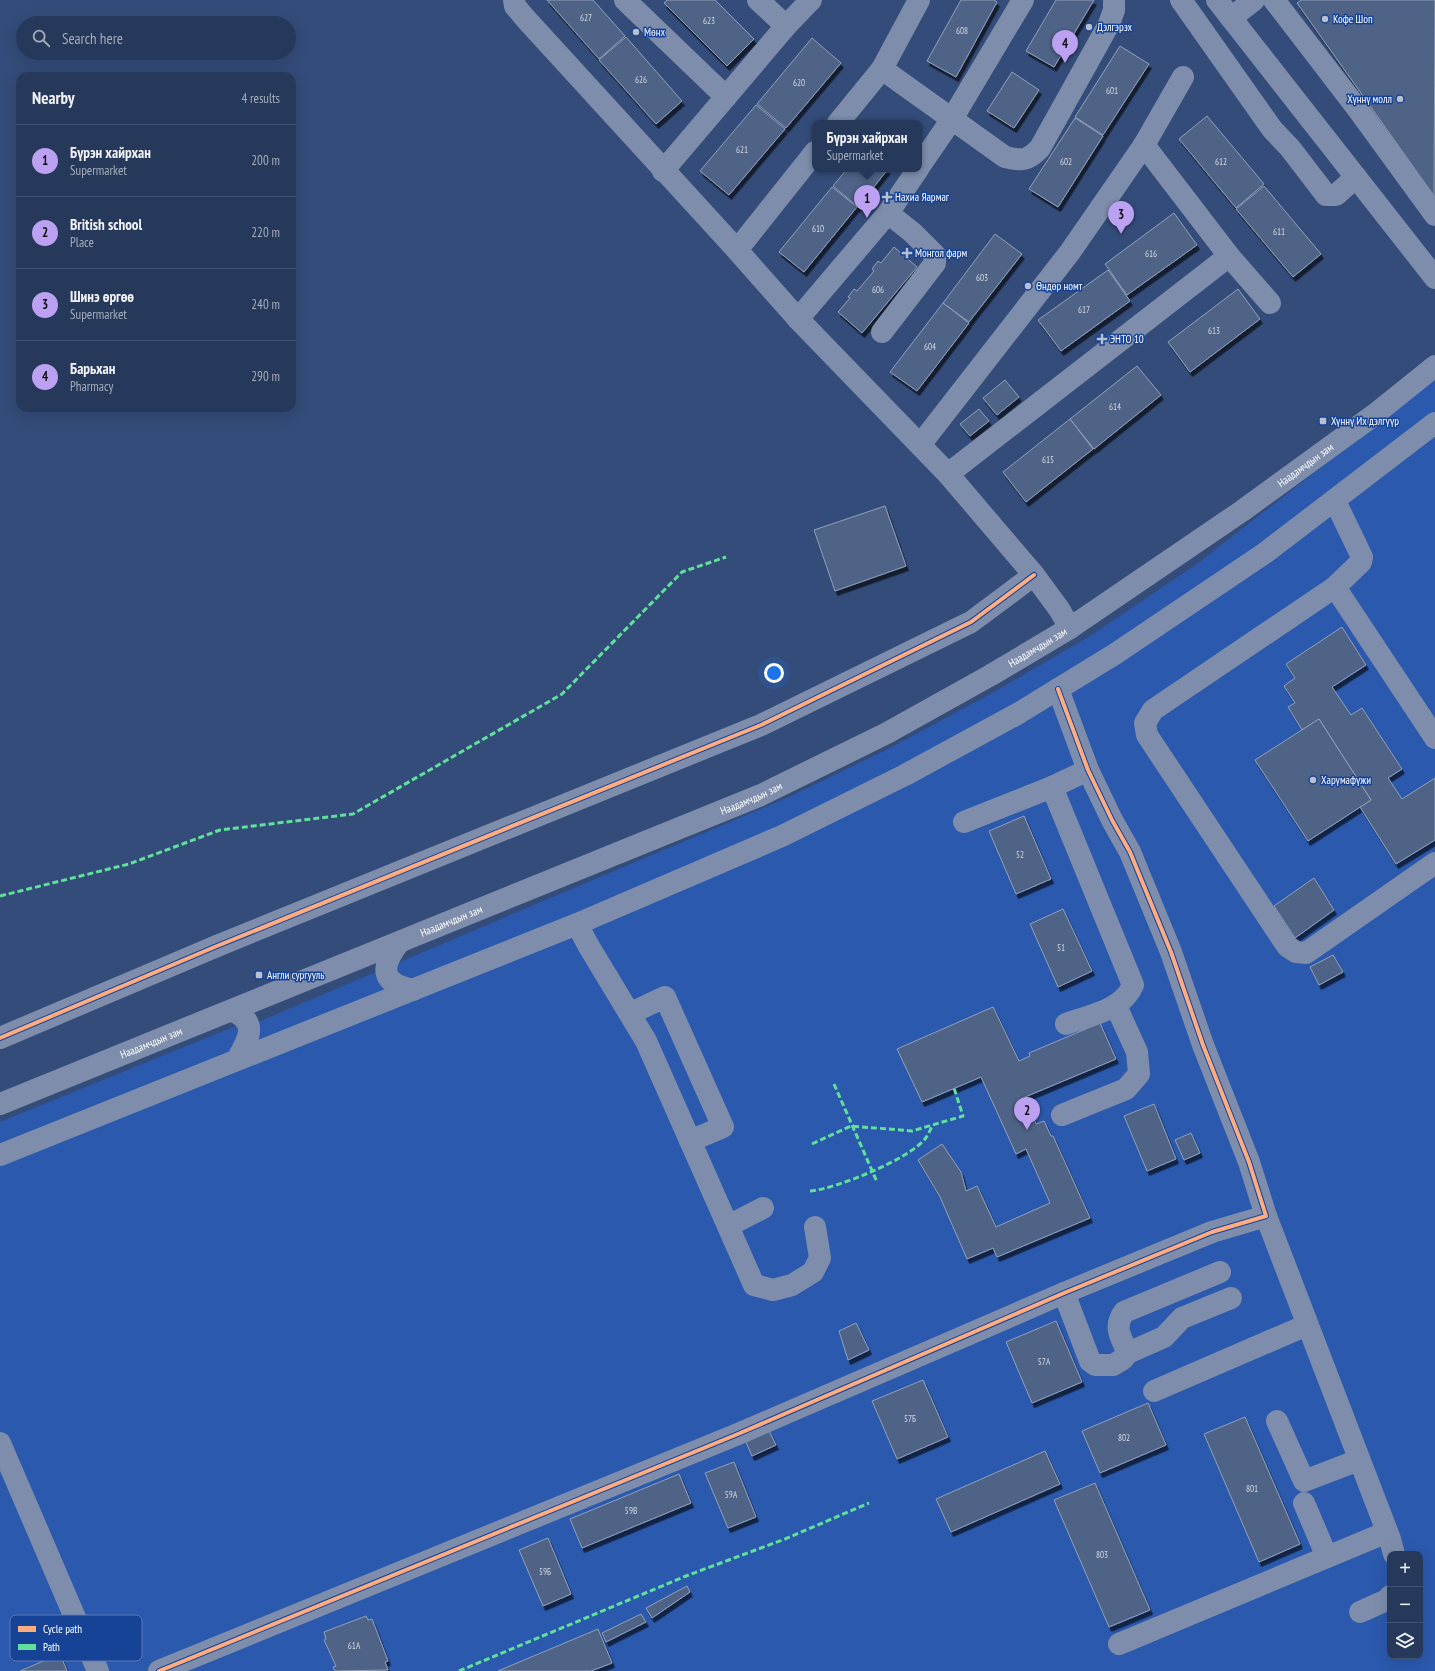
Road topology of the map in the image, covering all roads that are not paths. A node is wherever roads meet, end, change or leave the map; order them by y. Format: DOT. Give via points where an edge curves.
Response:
graph roads {
  1 [pos="514,0"];
  2 [pos="758,0"];
  3 [pos="811,0"];
  4 [pos="919,0"];
  5 [pos="1023,0"];
  6 [pos="1114,0"];
  7 [pos="1181,0"];
  8 [pos="1217,0"];
  9 [pos="1254,0"];
  10 [pos="1274,0"];
  11 [pos="631,2"];
  12 [pos="1231,18"];
  13 [pos="786,26"];
  14 [pos="882,68"];
  15 [pos="1183,77"];
  16 [pos="726,97"];
  17 [pos="952,119"];
  18 [pos="840,120"];
  19 [pos="1144,145"];
  20 [pos="812,156"];
  21 [pos="922,162"];
  22 [pos="663,171"];
  23 [pos="915,172"];
  24 [pos="1356,177"];
  25 [pos="888,213"];
  26 [pos="1435,215"];
  27 [pos="737,250"];
  28 [pos="1229,256"];
  29 [pos="1435,278"];
  30 [pos="1270,303"];
  31 [pos="798,319"];
  32 [pos="882,332"];
  33 [pos="1435,366"];
  34 [pos="1435,423"];
  35 [pos="920,445"];
  36 [pos="948,474"];
  37 [pos="1335,500"];
  38 [pos="1034,575"];
  39 [pos="1335,587"];
  40 [pos="1070,628"];
  41 [pos="1058,689"];
  42 [pos="1435,738"];
  43 [pos="1088,770"];
  44 [pos="1052,788"];
  45 [pos="964,822"];
  46 [pos="1435,863"];
  47 [pos="577,924"];
  48 [pos="398,944"];
  49 [pos="413,990"];
  50 [pos="1116,1006"];
  51 [pos="233,1011"];
  52 [pos="631,1014"];
  53 [pos="1066,1024"];
  54 [pos="0,1038"];
  55 [pos="238,1058"];
  56 [pos="0,1104"];
  57 [pos="1062,1115"];
  58 [pos="690,1141"];
  59 [pos="0,1155"];
  60 [pos="762,1208"];
  61 [pos="1266,1216"];
  62 [pos="728,1226"];
  63 [pos="815,1227"];
  64 [pos="1220,1272"];
  65 [pos="1064,1293"];
  66 [pos="1231,1298"];
  67 [pos="1307,1325"];
  68 [pos="1128,1353"];
  69 [pos="1154,1391"];
  70 [pos="1277,1421"];
  71 [pos="0,1442"];
  72 [pos="1359,1460"];
  73 [pos="1304,1503"];
  74 [pos="1388,1532"];
  75 [pos="1393,1551"];
  76 [pos="1327,1557"];
  77 [pos="1387,1601"];
  78 [pos="1360,1612"];
  79 [pos="74,1615"];
  80 [pos="1119,1644"];
  81 [pos="94,1661"];
  82 [pos="175,1667"];
  83 [pos="98,1671"];
  84 [pos="159,1671"];
  1 -- 22 [label="main road" via="515,6"];
  2 -- 13 [label="main road"];
  3 -- 13 [label="main road"];
  4 -- 14 [label="main road"];
  5 -- 17 [label="main road"];
  6 -- 17 [label="main road" via="1114,10 1109,24 1040,148 1031,158 1018,160 1005,157"];
  7 -- 24 [label="main road" via="1272,129 1326,195 1336,195"];
  8 -- 12 [label="main road"];
  9 -- 12 [label="main road"];
  10 -- 26 [label="main road"];
  11 -- 16 [label="main road"];
  12 -- 24 [label="main road"];
  13 -- 16 [label="main road"];
  14 -- 17 [label="main road"];
  14 -- 18 [label="main road"];
  15 -- 19 [label="main road"];
  16 -- 22 [label="main road"];
  17 -- 21 [label="main road"];
  19 -- 28 [label="main road"];
  19 -- 35 [label="main road" via="1070,252"];
  20 -- 27 [label="main road"];
  22 -- 27 [label="main road"];
  23 -- 25 [label="main road"];
  24 -- 29 [label="main road"];
  25 -- 31 [label="main road"];
  25 -- 32 [label="main road" via="935,255 935,263"];
  27 -- 31 [label="main road"];
  28 -- 30 [label="main road"];
  28 -- 36 [label="main road"];
  31 -- 35 [label="main road"];
  33 -- 40 [label="main road, Наадамчдын зам" via="1374,415 1242,511"];
  34 -- 37 [label="main road"];
  35 -- 36 [label="main road"];
  36 -- 38 [label="main road"];
  37 -- 39 [label="main road" via="1362,556 1361,562"];
  37 -- 41 [label="main road" via="1266,553"];
  38 -- 40 [label="main road"];
  38 -- 54 [label="main road" via="971,622 762,725 217,946"];
  39 -- 42 [label="main road"];
  39 -- 46 [label="main road" via="1153,710 1145,723 1147,735 1286,946 1296,952 1306,953"];
  40 -- 48 [label="main road, Наадамчдын зам" via="887,733 761,795"];
  41 -- 43 [label="main road"];
  41 -- 47 [label="main road" via="905,775 782,836"];
  43 -- 44 [label="main road"];
  43 -- 61 [label="main road" via="1130,852 1171,952 1203,1045 1249,1162"];
  44 -- 45 [label="main road"];
  44 -- 50 [label="main road" via="1133,985 1130,994"];
  47 -- 49 [label="main road"];
  47 -- 52 [label="main road"];
  48 -- 49 [label="main road" via="390,954 386,970 389,979 395,985"];
  48 -- 51 [label="main road, Наадамчдын зам"];
  49 -- 55 [label="main road"];
  50 -- 53 [label="main road"];
  50 -- 57 [label="main road" via="1137,1052 1139,1074 1126,1089"];
  51 -- 55 [label="main road" via="242,1015 249,1027 247,1042"];
  51 -- 56 [label="main road, Наадамчдын зам"];
  52 -- 58 [label="main road" via="646,1041"];
  52 -- 58 [label="main road" via="666,997 723,1127"];
  55 -- 59 [label="main road"];
  58 -- 62 [label="main road"];
  60 -- 62 [label="main road"];
  61 -- 65 [label="main road" via="1212,1232"];
  61 -- 67 [label="main road"];
  62 -- 63 [label="main road" via="754,1285 773,1290 792,1285 813,1272 820,1258"];
  64 -- 68 [label="main road" via="1124,1312 1118,1319 1117,1327"];
  65 -- 68 [label="main road" via="1090,1361 1095,1364 1113,1365"];
  65 -- 82 [label="main road" via="738,1434"];
  66 -- 68 [label="main road" via="1182,1318 1164,1338"];
  67 -- 69 [label="main road"];
  67 -- 72 [label="main road"];
  70 -- 72 [label="main road" via="1304,1482"];
  71 -- 79 [label="main road"];
  72 -- 74 [label="main road"];
  73 -- 76 [label="main road"];
  74 -- 75 [label="main road"];
  74 -- 76 [label="main road"];
  76 -- 80 [label="main road"];
  77 -- 78 [label="main road"];
  81 -- 83 [label="main road"];
  82 -- 84 [label="main road"];
}
